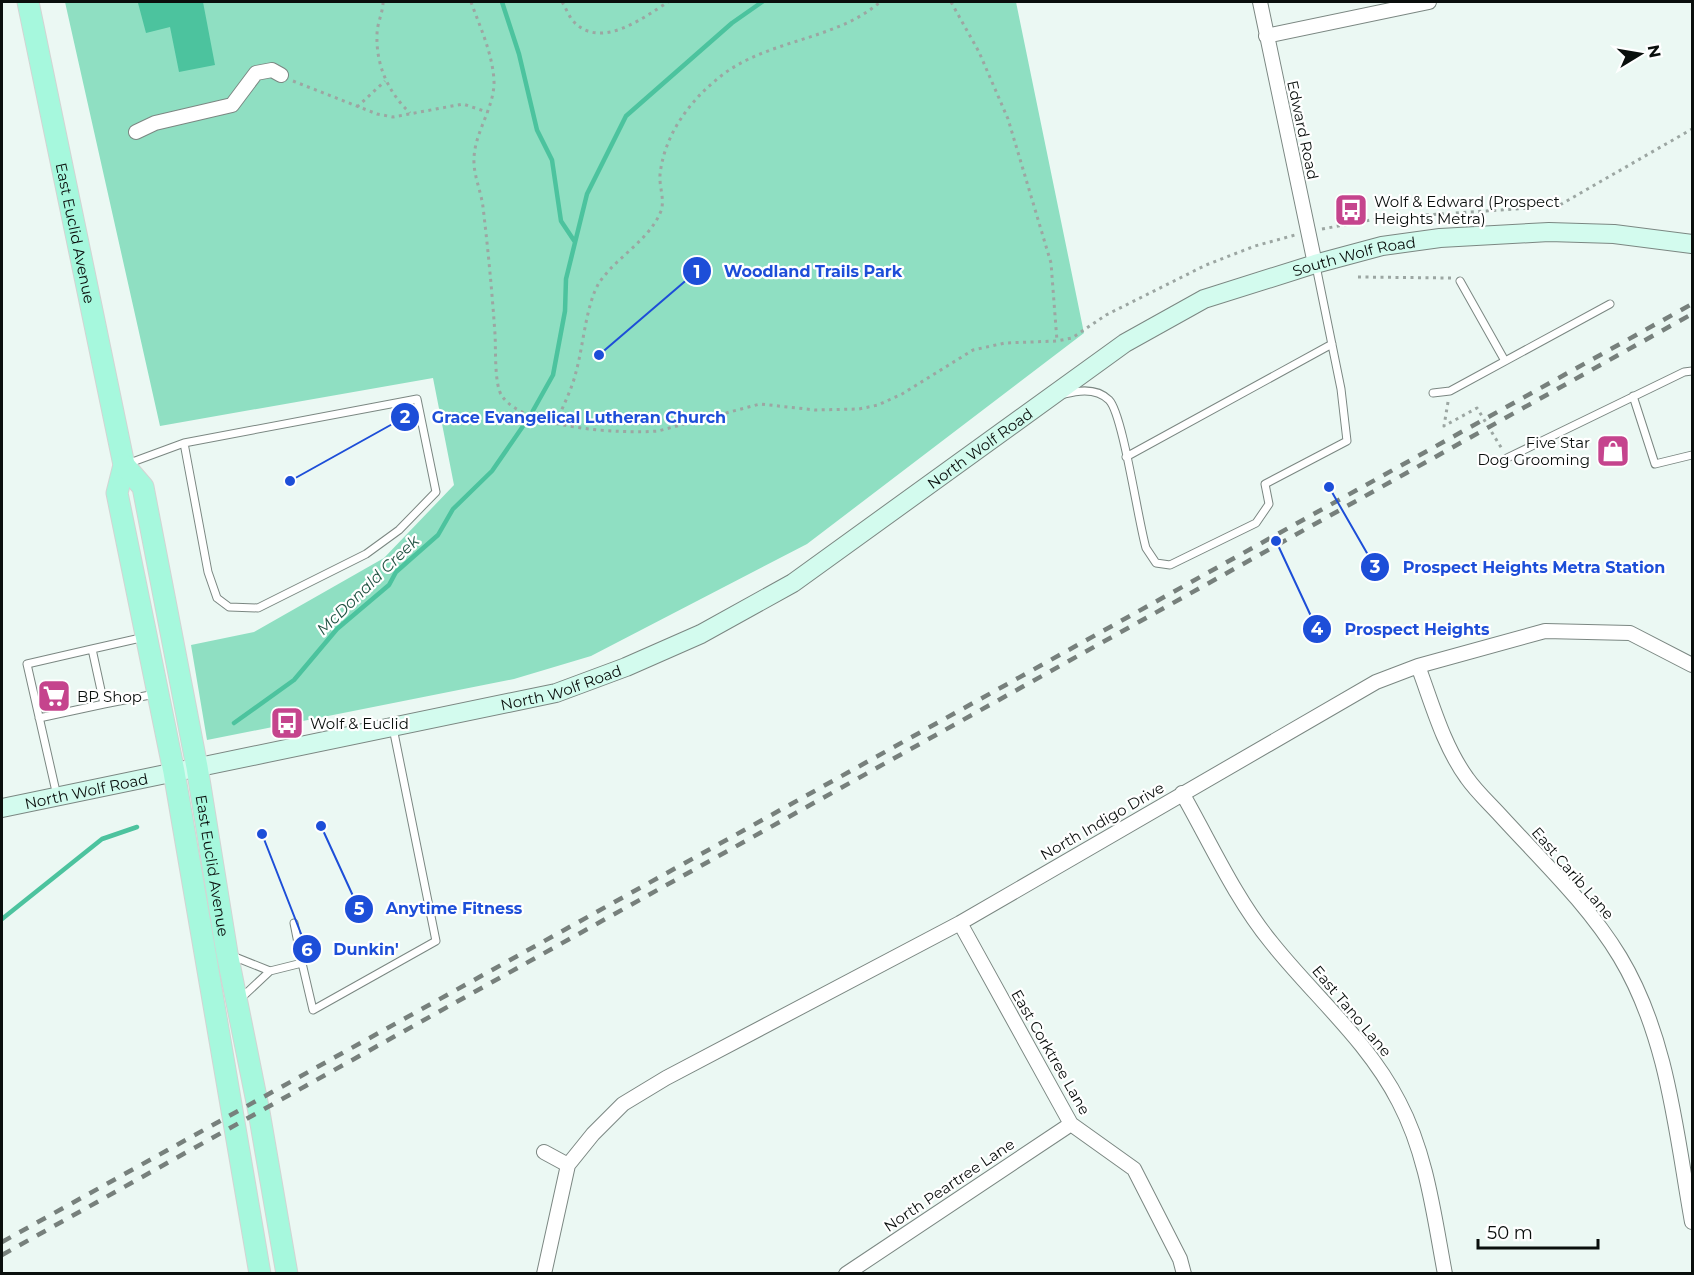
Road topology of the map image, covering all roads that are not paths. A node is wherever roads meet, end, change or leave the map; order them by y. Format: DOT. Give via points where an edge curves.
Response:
graph roads {
  1 [pos="27,2"];
  2 [pos="1260,2"];
  3 [pos="1428,2"];
  4 [pos="1266,36"];
  5 [pos="281,75"];
  6 [pos="136,132"];
  7 [pos="1692,244"];
  8 [pos="1315,264"];
  9 [pos="1460,281"];
  10 [pos="1611,304"];
  11 [pos="1332,344"];
  12 [pos="1505,362"];
  13 [pos="1692,370"];
  14 [pos="1433,393"];
  15 [pos="1633,396"];
  16 [pos="1048,399"];
  17 [pos="184,443"];
  18 [pos="1692,455"];
  19 [pos="1126,457"];
  20 [pos="1507,458"];
  21 [pos="124,465"];
  22 [pos="148,637"];
  23 [pos="92,650"];
  24 [pos="1692,665"];
  25 [pos="1418,666"];
  26 [pos="159,694"];
  27 [pos="104,704"];
  28 [pos="39,718"];
  29 [pos="393,726"];
  30 [pos="197,767"];
  31 [pos="174,772"];
  32 [pos="1182,793"];
  33 [pos="57,796"];
  34 [pos="2,807"];
  35 [pos="294,922"];
  36 [pos="960,923"];
  37 [pos="227,953"];
  38 [pos="302,963"];
  39 [pos="270,971"];
  40 [pos="237,1001"];
  41 [pos="1071,1124"];
  42 [pos="544,1152"];
  43 [pos="568,1166"];
  44 [pos="1692,1222"];
  45 [pos="260,1274"];
  46 [pos="287,1274"];
  47 [pos="544,1274"];
  48 [pos="846,1274"];
  49 [pos="1184,1274"];
  50 [pos="1445,1274"];
  1 -- 21 [label="main road, East Euclid Avenue"];
  2 -- 4 [label="street, Edward Road"];
  3 -- 4 [label="street"];
  4 -- 8 [label="street, Edward Road"];
  5 -- 6 [label="street" via="272,70 256,73 232,105 154,123"];
  7 -- 8 [label="main road, South Wolf Road" via="1614,234 1550,232 1382,246"];
  8 -- 11 [label="lane"];
  8 -- 16 [label="main road, South Wolf Road" via="1204,299 1125,343"];
  9 -- 12 [label="lane"];
  10 -- 12 [label="lane"];
  11 -- 19 [label="lane"];
  11 -- 19 [label="lane" via="1347,441 1265,484 1269,504 1256,523 1170,565 1156,562 1146,548 1140,528"];
  12 -- 14 [label="lane" via="1450,391"];
  13 -- 15 [label="lane"];
  15 -- 18 [label="lane" via="1655,464"];
  15 -- 20 [label="lane"];
  16 -- 19 [label="lane" via="1077,390 1092,390 1109,400 1119,420"];
  16 -- 29 [label="main road, North Wolf Road" via="793,583 701,634 556,693"];
  17 -- 17 [label="lane" via="417,399 436,492 399,530 366,554 258,608 229,607 217,598 208,572"];
  17 -- 21 [label="lane"];
  21 -- 22 [label="main road, East Euclid Avenue" via="117,493"];
  21 -- 30 [label="main road, East Euclid Avenue" via="143,487"];
  22 -- 23 [label="lane"];
  22 -- 26 [label="main road, East Euclid Avenue"];
  23 -- 27 [label="lane"];
  23 -- 28 [label="lane" via="27,664"];
  24 -- 25 [label="street, North Indigo Drive" via="1630,633 1545,631"];
  25 -- 32 [label="street, North Indigo Drive" via="1376,682"];
  25 -- 44 [label="street, East Carib Lane" via="1450,750 1467,778 1589,913 1635,986 1661,1057"];
  26 -- 27 [label="lane"];
  26 -- 31 [label="main road, East Euclid Avenue"];
  27 -- 28 [label="lane"];
  28 -- 33 [label="lane"];
  29 -- 30 [label="main road, North Wolf Road"];
  29 -- 38 [label="lane" via="436,941 313,1010"];
  30 -- 31 [label="main road, North Wolf Road"];
  30 -- 37 [label="main road, East Euclid Avenue"];
  31 -- 33 [label="main road, North Wolf Road"];
  31 -- 45 [label="main road, East Euclid Avenue"];
  32 -- 36 [label="street, North Indigo Drive"];
  32 -- 50 [label="street, East Tano Lane" via="1253,918 1362,1045 1399,1101 1429,1189"];
  33 -- 34 [label="main road, North Wolf Road"];
  35 -- 38 [label="lane"];
  36 -- 41 [label="street, East Corktree Lane"];
  36 -- 43 [label="street, North Indigo Drive" via="632,1099 593,1134"];
  37 -- 39 [label="lane"];
  37 -- 40 [label="main road, East Euclid Avenue"];
  38 -- 39 [label="lane"];
  39 -- 40 [label="lane"];
  40 -- 46 [label="main road, East Euclid Avenue"];
  41 -- 48 [label="street, North Peartree Lane"];
  41 -- 49 [label="street, East Corktree Lane" via="1134,1169"];
  42 -- 43 [label="street"];
  43 -- 47 [label="street"];
}
